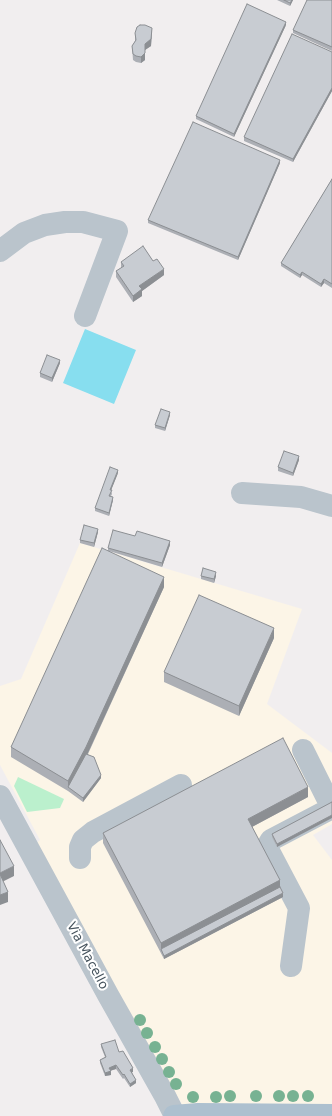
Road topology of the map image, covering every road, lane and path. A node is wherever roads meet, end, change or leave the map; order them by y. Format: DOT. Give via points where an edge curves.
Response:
graph roads {
  1 [pos="0,251"];
  2 [pos="85,316"];
  3 [pos="242,493"];
  4 [pos="332,506"];
  5 [pos="303,750"];
  6 [pos="181,785"];
  7 [pos="0,796"];
  8 [pos="80,858"];
  9 [pos="291,966"];
  10 [pos="332,1115"];
  11 [pos="174,1116"];
  1 -- 2 [label="street" via="24,233 45,225 83,222 117,231"];
  3 -- 4 [label="street" via="301,497"];
  5 -- 9 [label="street" via="332,808 271,840 268,845 299,908"];
  6 -- 8 [label="street" via="93,832 83,840"];
  7 -- 11 [label="street, Via Macello"];
  10 -- 11 [label="main road"];
}
